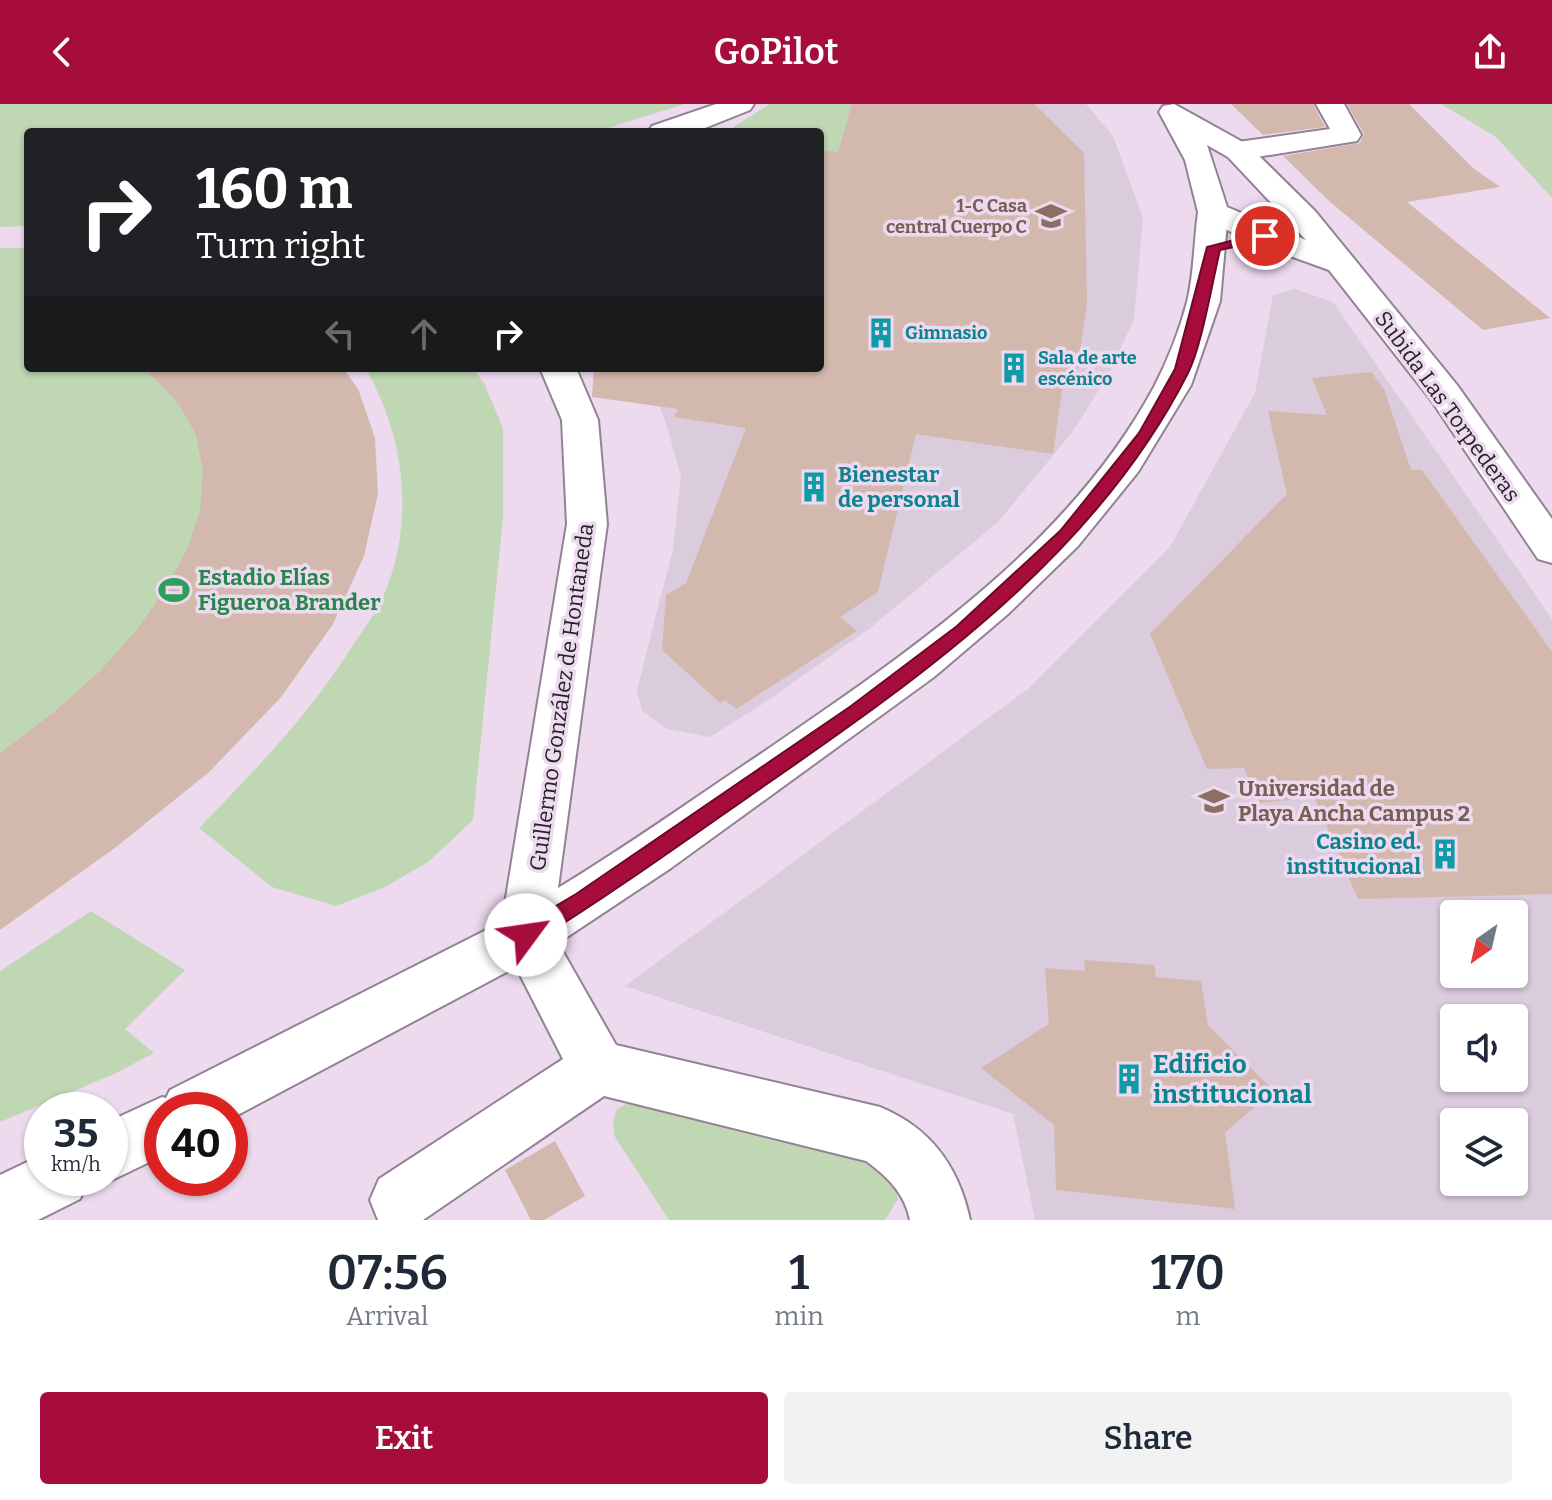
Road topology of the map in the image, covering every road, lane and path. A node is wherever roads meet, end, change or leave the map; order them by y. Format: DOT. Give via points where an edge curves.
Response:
graph roads {
  1 [pos="740,104"];
  2 [pos="1330,104"];
  3 [pos="1171,109"];
  4 [pos="680,128"];
  5 [pos="1238,151"];
  6 [pos="1212,216"];
  7 [pos="1304,217"];
  8 [pos="1343,264"];
  9 [pos="560,372"];
  10 [pos="1552,549"];
  11 [pos="526,935"];
  12 [pos="598,1068"];
  13 [pos="225,1092"];
  14 [pos="24,1195"];
  15 [pos="400,1200"];
  16 [pos="0,1207"];
  17 [pos="940,1220"];
  1 -- 4 [label="street"];
  2 -- 5 [label="street" via="1347,135"];
  3 -- 5 [label="street, Subida Las Torpederas"];
  3 -- 6 [label="street"];
  5 -- 7 [label="street, Subida Las Torpederas"];
  6 -- 7 [label="street"];
  6 -- 8 [label="street"];
  6 -- 11 [label="street" via="1183,369 1146,435 1067,534 963,631 857,711"];
  7 -- 8 [label="street, Subida Las Torpederas"];
  8 -- 10 [label="street, Subida Las Torpederas" via="1444,393"];
  9 -- 11 [label="street, Guillermo González de Hontaneda" via="580,420 587,524"];
  11 -- 12 [label="street"];
  11 -- 13 [label="street"];
  12 -- 15 [label="street"];
  12 -- 17 [label="street" via="880,1136 907,1154 928,1181"];
  14 -- 16 [label="street"];
}
